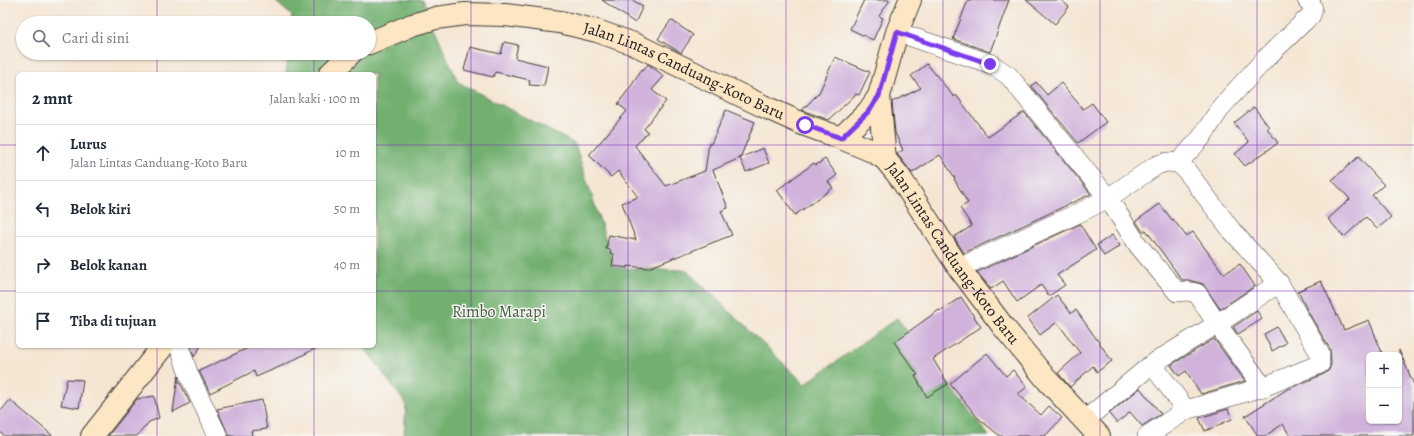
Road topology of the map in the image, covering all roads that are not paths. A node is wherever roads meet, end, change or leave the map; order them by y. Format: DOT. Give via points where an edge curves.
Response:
graph roads {
  1 [pos="910,0"];
  2 [pos="1307,0"];
  3 [pos="897,32"];
  4 [pos="376,40"];
  5 [pos="344,60"];
  6 [pos="332,72"];
  7 [pos="879,96"];
  8 [pos="841,138"];
  9 [pos="885,159"];
  10 [pos="1178,163"];
  11 [pos="1108,198"];
  12 [pos="959,268"];
  13 [pos="1279,283"];
  14 [pos="1217,324"];
  15 [pos="161,348"];
  16 [pos="180,348"];
  17 [pos="1152,364"];
  18 [pos="1263,386"];
  19 [pos="1186,410"];
  20 [pos="1092,428"];
  21 [pos="92,436"];
  22 [pos="218,436"];
  23 [pos="1147,436"];
  1 -- 3 [label="main road"];
  2 -- 10 [label="street" via="1312,4 1311,15 1264,59 1222,106 1201,138"];
  3 -- 7 [label="main road"];
  3 -- 11 [label="street" via="990,64 1009,76"];
  4 -- 8 [label="main road, Jalan Lintas Canduang-Koto Baru" via="412,25 465,14 505,15 560,22 634,44 762,106"];
  5 -- 6 [label="main road"];
  7 -- 8 [label="main road" via="868,112"];
  7 -- 9 [label="main road"];
  8 -- 9 [label="main road, Jalan Lintas Canduang-Koto Baru"];
  9 -- 12 [label="main road, Jalan Lintas Canduang-Koto Baru" via="899,176"];
  10 -- 11 [label="street" via="1156,165"];
  10 -- 13 [label="street"];
  11 -- 12 [label="street"];
  11 -- 14 [label="street" via="1138,245 1177,292 1197,293"];
  12 -- 20 [label="main road, Jalan Lintas Canduang-Koto Baru" via="1042,374"];
  13 -- 14 [label="street"];
  13 -- 18 [label="street" via="1320,354 1320,364"];
  14 -- 17 [label="street"];
  14 -- 18 [label="street"];
  15 -- 21 [label="main road"];
  16 -- 22 [label="street" via="189,375"];
  17 -- 19 [label="street"];
  17 -- 20 [label="street"];
  18 -- 19 [label="street"];
  19 -- 23 [label="street"];
}
